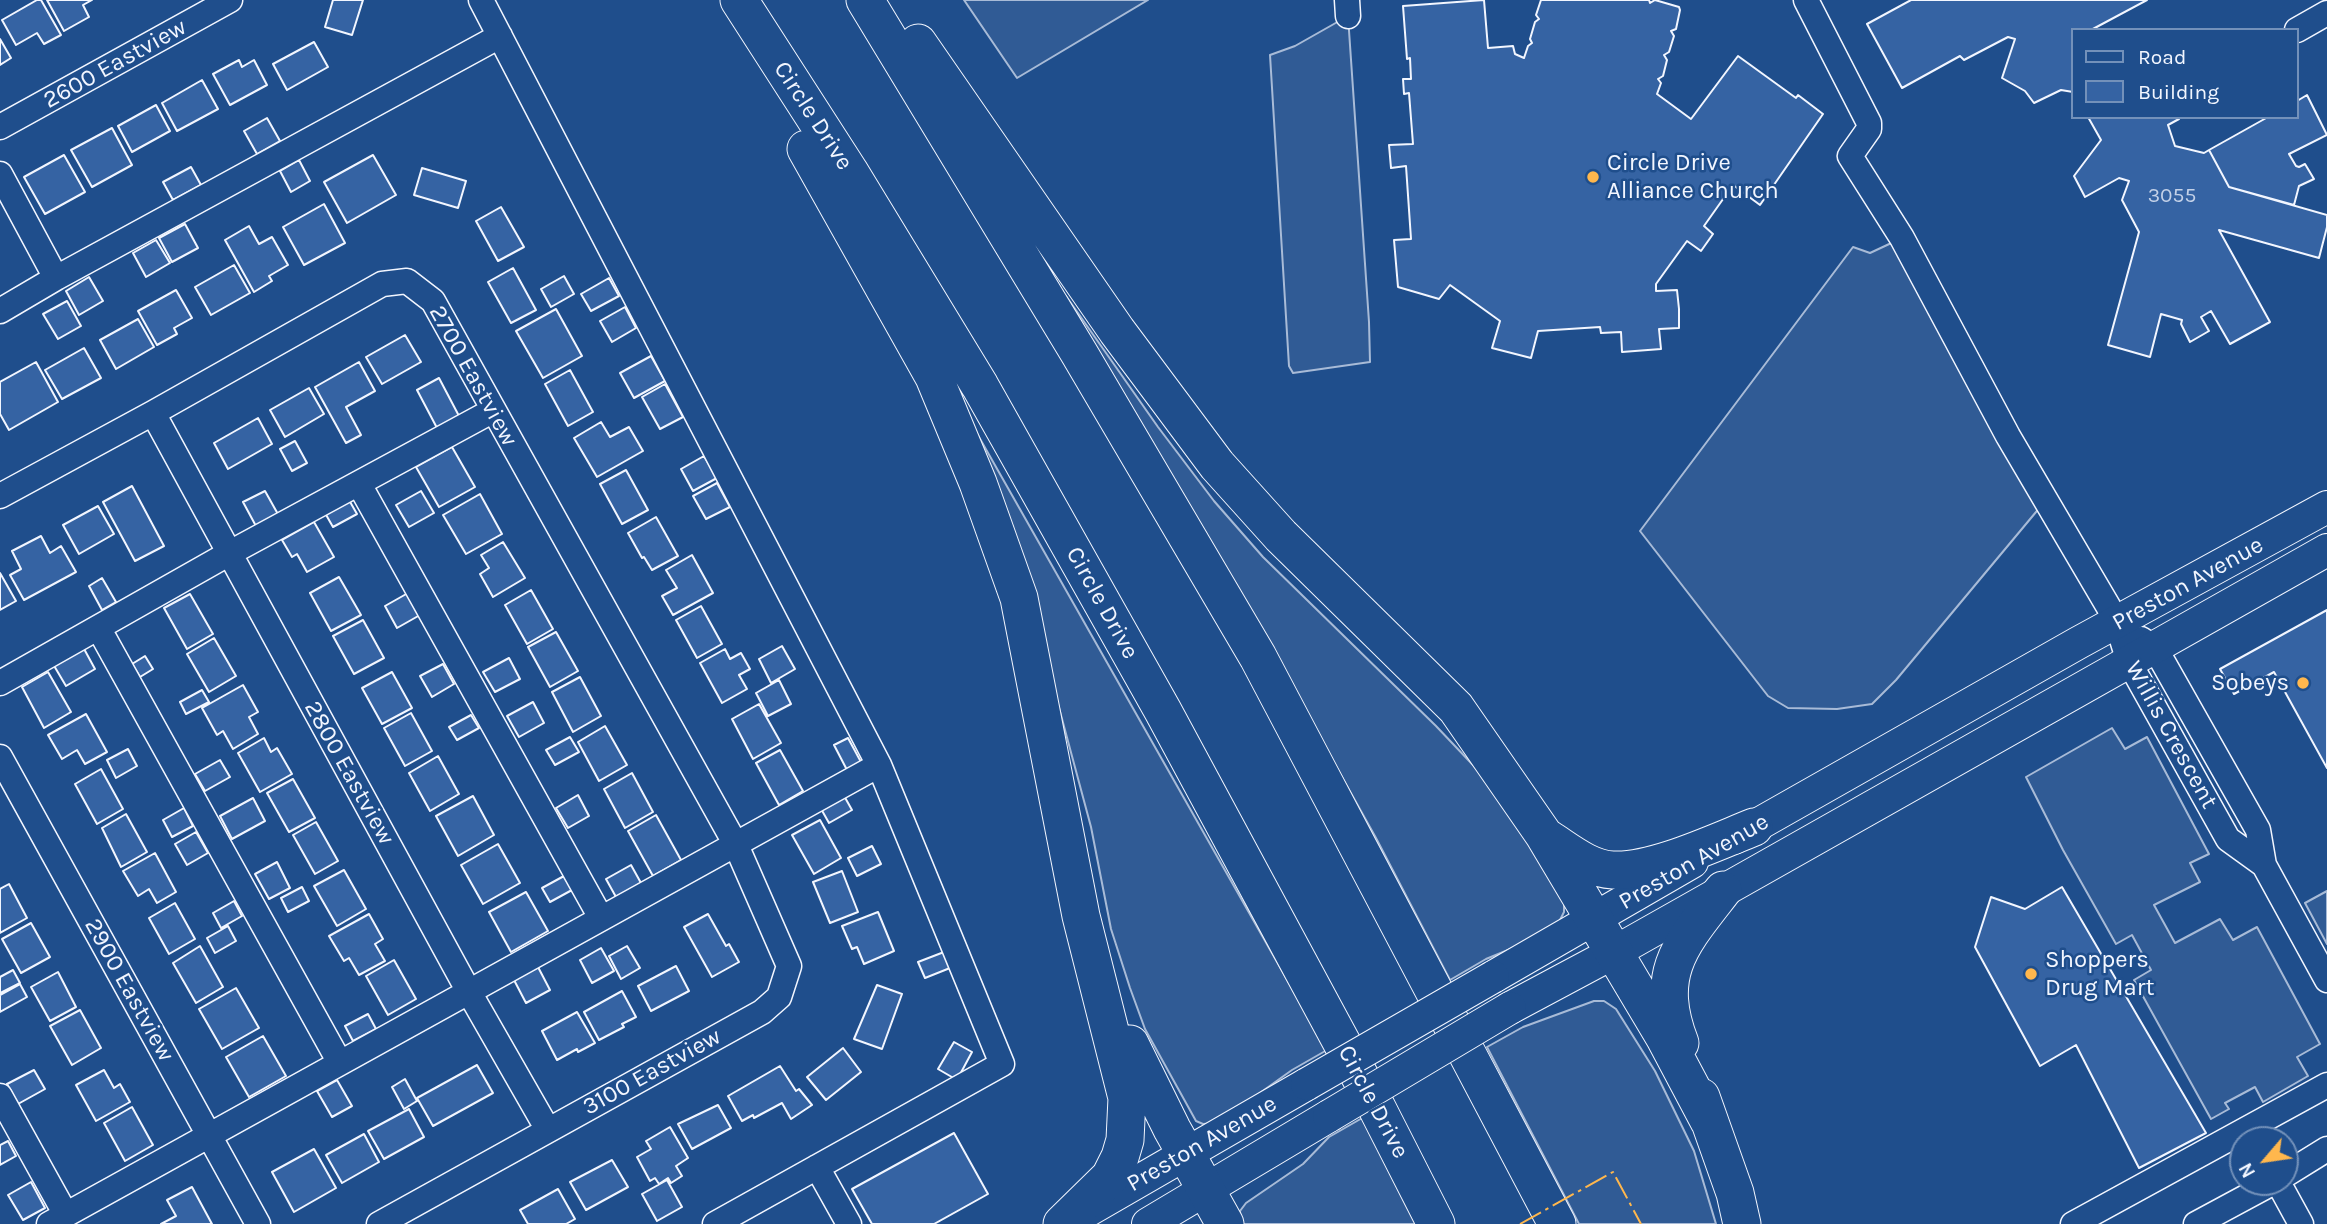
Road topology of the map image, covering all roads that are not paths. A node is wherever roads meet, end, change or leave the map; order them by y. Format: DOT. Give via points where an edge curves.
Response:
graph roads {
  1 [pos="230,0"];
  2 [pos="481,0"];
  3 [pos="719,0"];
  4 [pos="739,0"];
  5 [pos="865,0"];
  6 [pos="888,0"];
  7 [pos="1806,0"];
  8 [pos="2327,13"];
  9 [pos="2299,29"];
  10 [pos="500,37"];
  11 [pos="0,127"];
  12 [pos="0,174"];
  13 [pos="56,278"];
  14 [pos="0,311"];
  15 [pos="492,411"];
  16 [pos="153,413"];
  17 [pos="359,484"];
  18 [pos="2,491"];
  19 [pos="2327,507"];
  20 [pos="2327,551"];
  21 [pos="229,554"];
  22 [pos="2117,623"];
  23 [pos="99,629"];
  24 [pos="2142,655"];
  25 [pos="0,683"];
  26 [pos="0,757"];
  27 [pos="879,765"];
  28 [pos="1754,827"];
  29 [pos="1544,835"];
  30 [pos="736,845"];
  31 [pos="1723,890"];
  32 [pos="1081,916"];
  33 [pos="601,918"];
  34 [pos="1594,918"];
  35 [pos="1613,953"];
  36 [pos="2327,980"];
  37 [pos="469,992"];
  38 [pos="340,1063"];
  39 [pos="2327,1085"];
  40 [pos="0,1096"];
  41 [pos="1709,1121"];
  42 [pos="2265,1126"];
  43 [pos="548,1130"];
  44 [pos="209,1135"];
  45 [pos="2229,1146"];
  46 [pos="2327,1149"];
  47 [pos="1186,1153"];
  48 [pos="2299,1166"];
  49 [pos="817,1167"];
  50 [pos="1205,1188"];
  51 [pos="2249,1196"];
  52 [pos="2284,1196"];
  53 [pos="58,1219"];
  54 [pos="258,1224"];
  55 [pos="379,1224"];
  56 [pos="715,1224"];
  57 [pos="849,1224"];
  58 [pos="1063,1224"];
  59 [pos="1148,1224"];
  60 [pos="1225,1224"];
  61 [pos="1436,1224"];
  62 [pos="1557,1224"];
  63 [pos="1742,1224"];
  64 [pos="2073,1224"];
  65 [pos="2196,1224"];
  66 [pos="2301,1224"];
  1 -- 11 [label="street, 2600 Eastview"];
  2 -- 10 [label="street"];
  3 -- 32 [label="highway" via="934,377 978,483 1019,598"];
  4 -- 61 [label="highway, Circle Drive" via="986,398 1163,711"];
  5 -- 62 [label="highway" via="1258,657"];
  6 -- 29 [label="highway" via="1094,299 1217,465 1281,536 1456,708"];
  7 -- 22 [label="street, Willis Crescent" via="1869,123 1850,156 1902,238 1985,394"];
  8 -- 9 [label="street"];
  10 -- 13 [label="street"];
  10 -- 27 [label="street"];
  12 -- 13 [label="street"];
  13 -- 14 [label="street"];
  15 -- 16 [label="street, 2700 Eastview" via="433,302 407,281 382,284"];
  15 -- 17 [label="street"];
  15 -- 30 [label="street, 2700 Eastview"];
  16 -- 18 [label="street, 2700 Eastview"];
  16 -- 21 [label="street, 2800 Eastview"];
  17 -- 21 [label="street"];
  17 -- 33 [label="street"];
  19 -- 22 [label="main road, Preston Avenue"];
  20 -- 24 [label="main road, Preston Avenue"];
  21 -- 23 [label="street"];
  21 -- 37 [label="street, 2800 Eastview"];
  22 -- 24 [label="street, Willis Crescent"];
  22 -- 28 [label="main road, Preston Avenue"];
  23 -- 25 [label="street"];
  23 -- 38 [label="street"];
  24 -- 31 [label="main road, Preston Avenue"];
  24 -- 36 [label="street, Willis Crescent" via="2228,838 2264,865"];
  26 -- 44 [label="street, 2900 Eastview"];
  27 -- 30 [label="street"];
  27 -- 49 [label="street" via="1002,1064"];
  28 -- 29 [label="highway" via="1681,855 1613,870 1592,865"];
  28 -- 34 [label="main road, Preston Avenue"];
  29 -- 34 [label="highway"];
  30 -- 33 [label="street"];
  30 -- 43 [label="street, 3100 Eastview" via="789,966 779,997 762,1012"];
  31 -- 35 [label="main road, Preston Avenue"];
  31 -- 41 [label="highway" via="1680,949 1669,978 1669,1007 1677,1037"];
  32 -- 47 [label="highway" via="1126,1033"];
  32 -- 58 [label="highway" via="1127,1098 1120,1157 1110,1178"];
  33 -- 37 [label="street"];
  34 -- 35 [label="highway"];
  34 -- 47 [label="main road, Preston Avenue, bridge"];
  35 -- 41 [label="highway"];
  35 -- 50 [label="main road, Preston Avenue, bridge" via="1510,1008"];
  37 -- 38 [label="street"];
  37 -- 43 [label="street, 2800 Eastview"];
  38 -- 44 [label="street"];
  39 -- 42 [label="street"];
  40 -- 53 [label="street"];
  41 -- 63 [label="highway"];
  43 -- 55 [label="street, 3100 Eastview"];
  44 -- 53 [label="street"];
  44 -- 54 [label="street, 2900 Eastview"];
  45 -- 64 [label="street"];
  46 -- 48 [label="street"];
  47 -- 50 [label="highway"];
  47 -- 58 [label="main road, Preston Avenue"];
  49 -- 56 [label="street"];
  49 -- 57 [label="street"];
  50 -- 59 [label="main road, Preston Avenue"];
  50 -- 60 [label="highway"];
  51 -- 65 [label="street"];
  52 -- 66 [label="street"];
}
